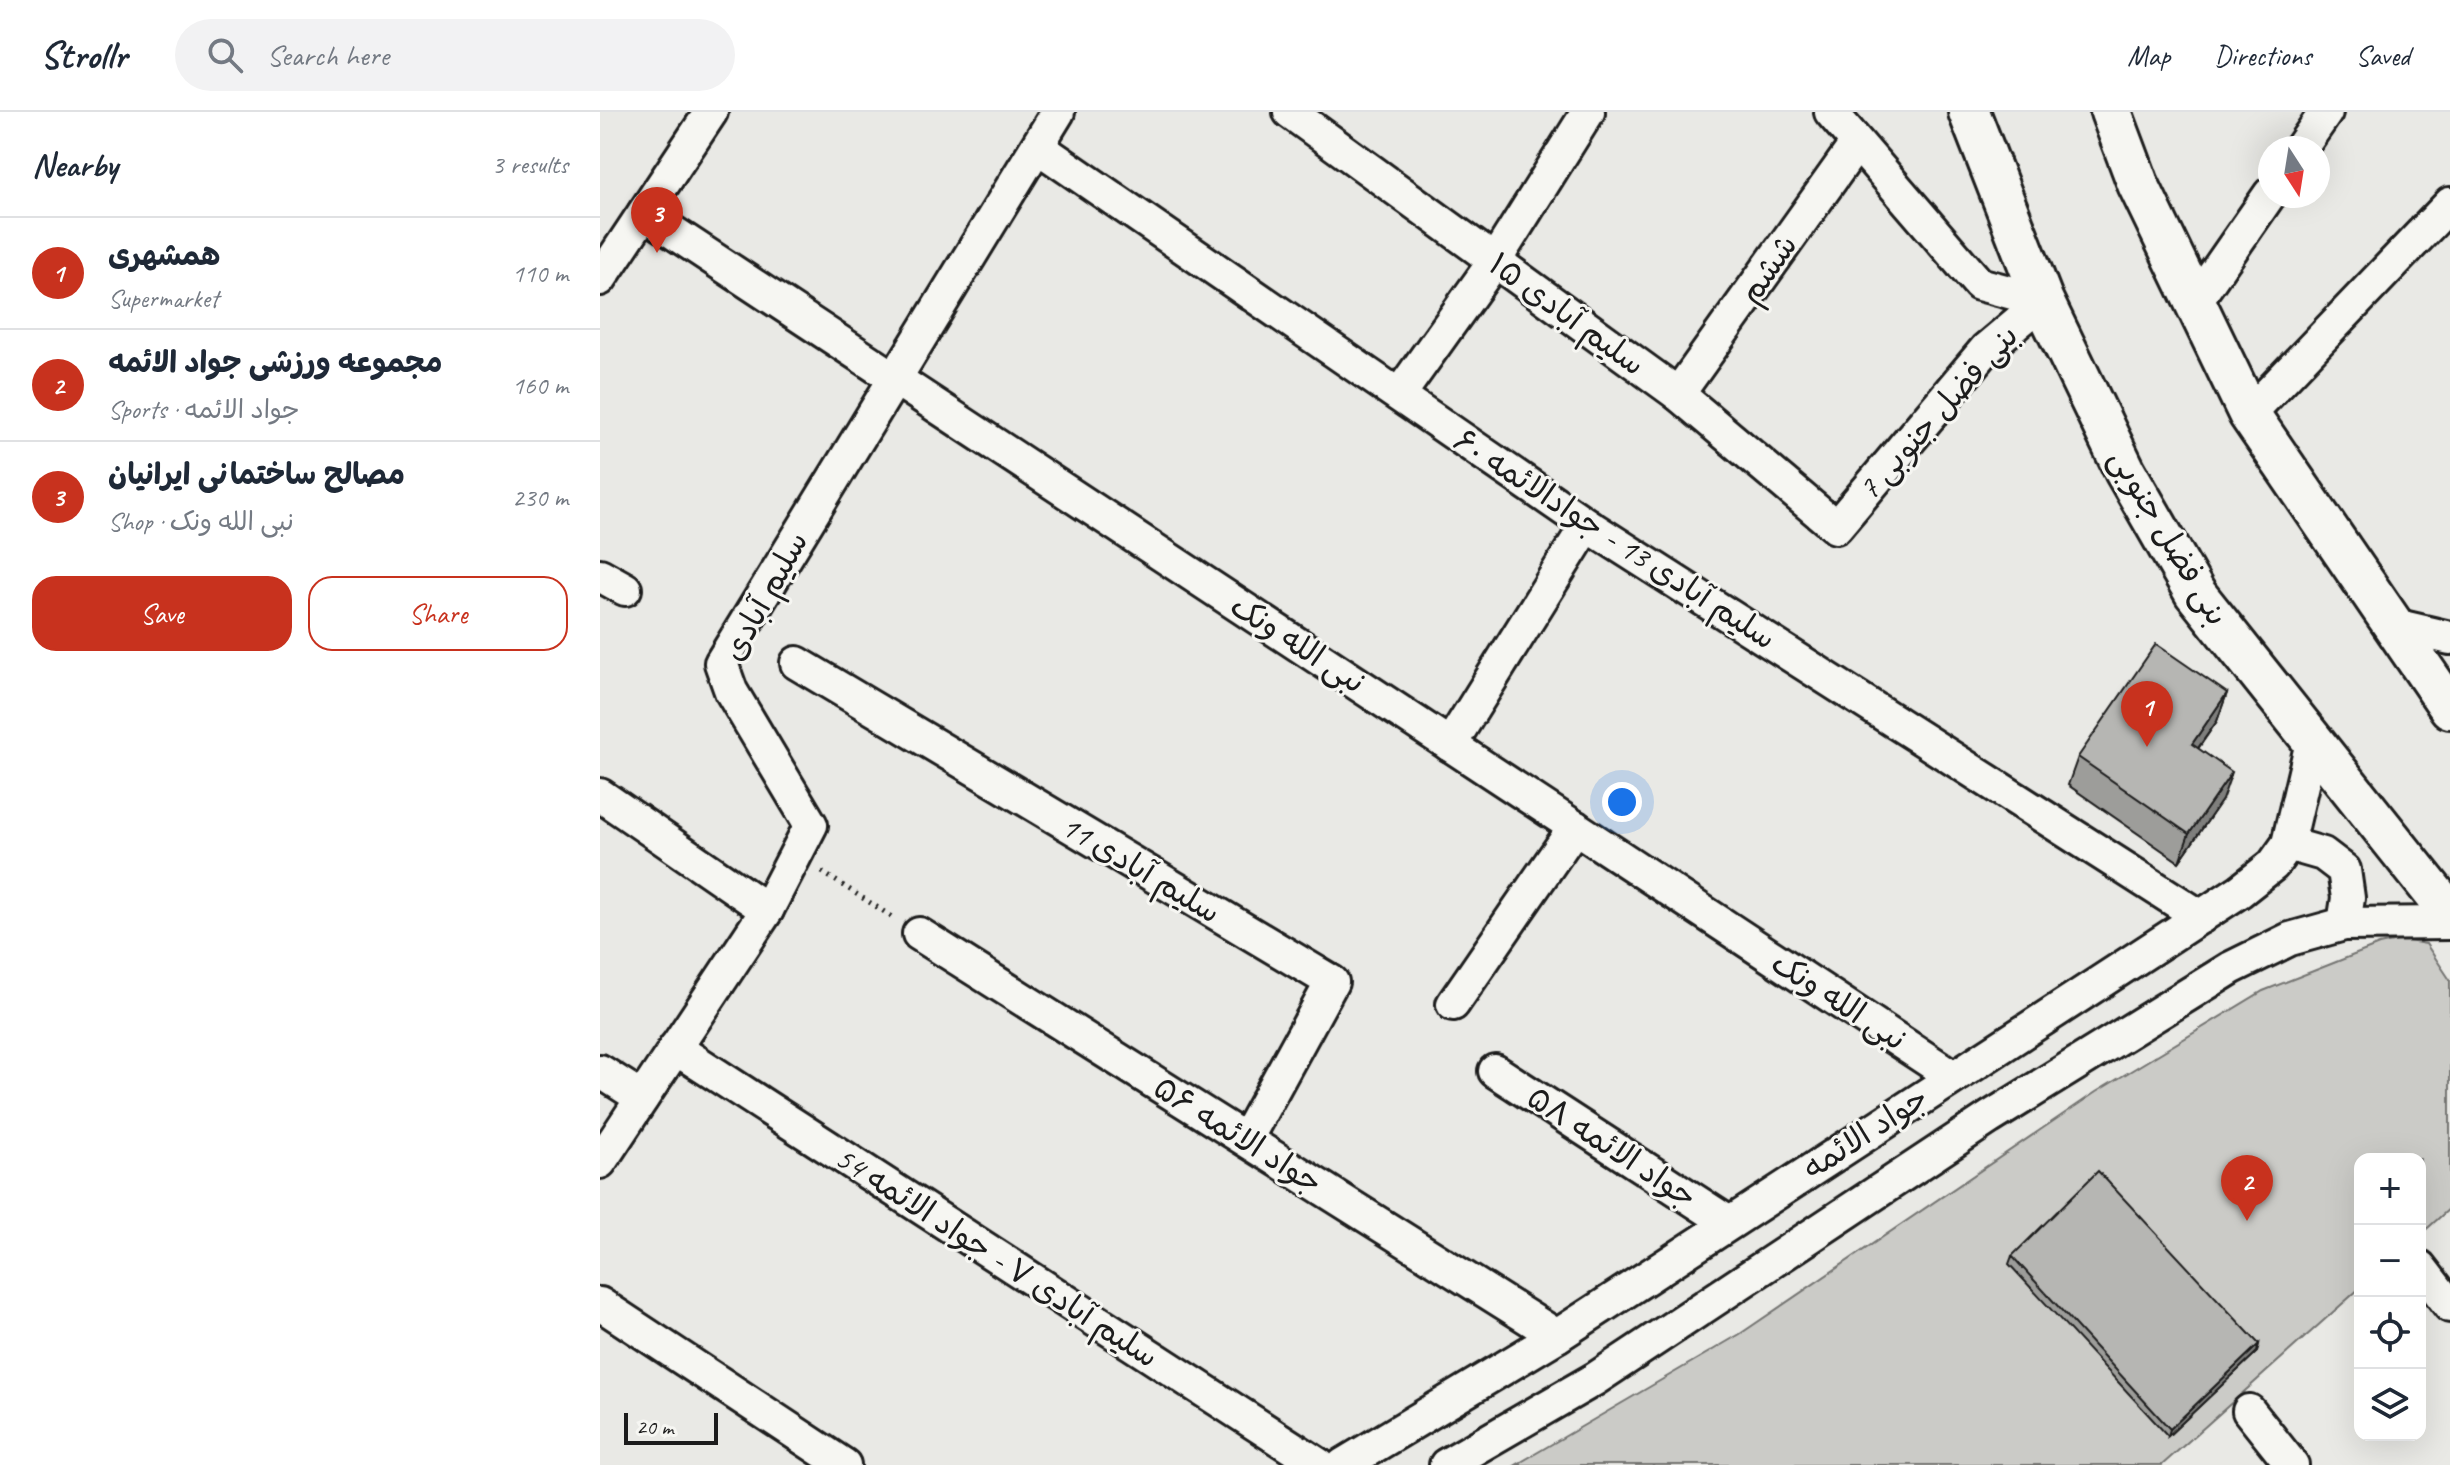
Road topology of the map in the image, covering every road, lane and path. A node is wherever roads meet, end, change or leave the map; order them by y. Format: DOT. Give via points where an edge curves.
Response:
graph roads {
  1 [pos="711,112"];
  2 [pos="1058,112"];
  3 [pos="1588,112"];
  4 [pos="1831,112"];
  5 [pos="1969,112"];
  6 [pos="2111,112"];
  7 [pos="2326,112"];
  8 [pos="1301,115"];
  9 [pos="2309,136"];
  10 [pos="1857,143"];
  11 [pos="1038,147"];
  12 [pos="2450,204"];
  13 [pos="2260,208"];
  14 [pos="644,213"];
  15 [pos="1494,262"];
  16 [pos="600,279"];
  17 [pos="2043,301"];
  18 [pos="2193,305"];
  19 [pos="894,377"];
  20 [pos="1678,394"];
  21 [pos="1399,395"];
  22 [pos="2249,414"];
  23 [pos="1587,525"];
  24 [pos="1836,527"];
  25 [pos="2390,624"];
  26 [pos="2450,638"];
  27 [pos="797,663"];
  28 [pos="2434,673"];
  29 [pos="2450,708"];
  30 [pos="2312,742"];
  31 [pos="1450,745"];
  32 [pos="600,795"];
  33 [pos="1575,827"];
  34 [pos="2288,844"];
  35 [pos="797,857"];
  36 [pos="767,910"];
  37 [pos="2450,913"];
  38 [pos="2201,917"];
  39 [pos="2450,923"];
  40 [pos="2344,924"];
  41 [pos="919,934"];
  42 [pos="1453,1004"];
  43 [pos="675,1048"];
  44 [pos="600,1071"];
  45 [pos="1495,1071"];
  46 [pos="1952,1076"];
  47 [pos="642,1098"];
  48 [pos="1246,1139"];
  49 [pos="600,1162"];
  50 [pos="1729,1223"];
  51 [pos="2426,1275"];
  52 [pos="600,1304"];
  53 [pos="2450,1306"];
  54 [pos="1557,1336"];
  55 [pos="2249,1411"];
  56 [pos="844,1465"];
  57 [pos="1319,1465"];
  58 [pos="1343,1465"];
  59 [pos="1446,1465"];
  60 [pos="2292,1465"];
  1 -- 14 [label="street"];
  2 -- 11 [label="street, سلیم آبادی"];
  3 -- 15 [label="street"];
  4 -- 10 [label="street"];
  5 -- 17 [label="main road, بنی فضل جنوبی"];
  6 -- 18 [label="main road"];
  7 -- 9 [label="street"];
  8 -- 15 [label="street, سلیم آبادی ۱۵"];
  10 -- 17 [label="street" via="1979,284"];
  10 -- 20 [label="street, ششم"];
  11 -- 19 [label="street, سلیم آبادی"];
  11 -- 21 [label="street, سلیم آبادی 13 - جوادالائمه ۶۰"];
  12 -- 22 [label="street"];
  13 -- 18 [label="street"];
  14 -- 16 [label="street"];
  14 -- 19 [label="street, نبی الله ونک"];
  15 -- 20 [label="street, سلیم آبادی ۱۵"];
  15 -- 21 [label="street"];
  17 -- 24 [label="street, بنی فضل جنوبی 7" via="1986,349"];
  17 -- 30 [label="main road, بنی فضل جنوبی" via="2125,471 2195,593"];
  18 -- 22 [label="main road"];
  19 -- 31 [label="street, نبی الله ونک"];
  19 -- 35 [label="street, سلیم آبادی" via="721,663 731,691 811,825"];
  20 -- 24 [label="street, سلیم آبادی ۱۵"];
  21 -- 23 [label="street, سلیم آبادی 13 - جوادالائمه ۶۰"];
  22 -- 25 [label="main road"];
  23 -- 31 [label="street"];
  23 -- 38 [label="street, سلیم آبادی 13 - جوادالائمه ۶۰"];
  25 -- 26 [label="street"];
  25 -- 28 [label="main road"];
  27 -- 48 [label="street, سلیم آبادی 11" via="1332,982"];
  28 -- 29 [label="main road"];
  30 -- 34 [label="street, جواد الائمه"];
  30 -- 37 [label="main road, بنی فضل جنوبی"];
  31 -- 33 [label="street, نبی الله ونک"];
  32 -- 36 [label="street"];
  33 -- 42 [label="street"];
  33 -- 46 [label="street, نبی الله ونک"];
  34 -- 38 [label="street, جواد الائمه" via="2273,865"];
  34 -- 40 [label="street" via="2323,854 2344,870"];
  35 -- 36 [label="street, سلیم آبادی"];
  35 -- 41 [label="path"];
  36 -- 43 [label="street, سلیم آبادی"];
  38 -- 46 [label="street, جواد الائمه"];
  39 -- 40 [label="street, جواد الائمه"];
  40 -- 59 [label="street, جواد الائمه" via="2290,939 2231,968 1989,1118 1595,1379"];
  41 -- 48 [label="street, جواد الائمه ۵۶"];
  43 -- 47 [label="street, سلیم آبادی"];
  43 -- 57 [label="street, سلیم آبادی ۷ - جواد الائمه 54"];
  44 -- 47 [label="street"];
  45 -- 50 [label="street, جواد الائمه ۵۸"];
  46 -- 50 [label="street, جواد الائمه"];
  47 -- 49 [label="street, سلیم آبادی"];
  48 -- 54 [label="street, جواد الائمه ۵۶"];
  50 -- 54 [label="street, جواد الائمه"];
  51 -- 53 [label="street"];
  52 -- 56 [label="street"];
  54 -- 58 [label="street, جواد الائمه"];
  55 -- 60 [label="street"];
}
